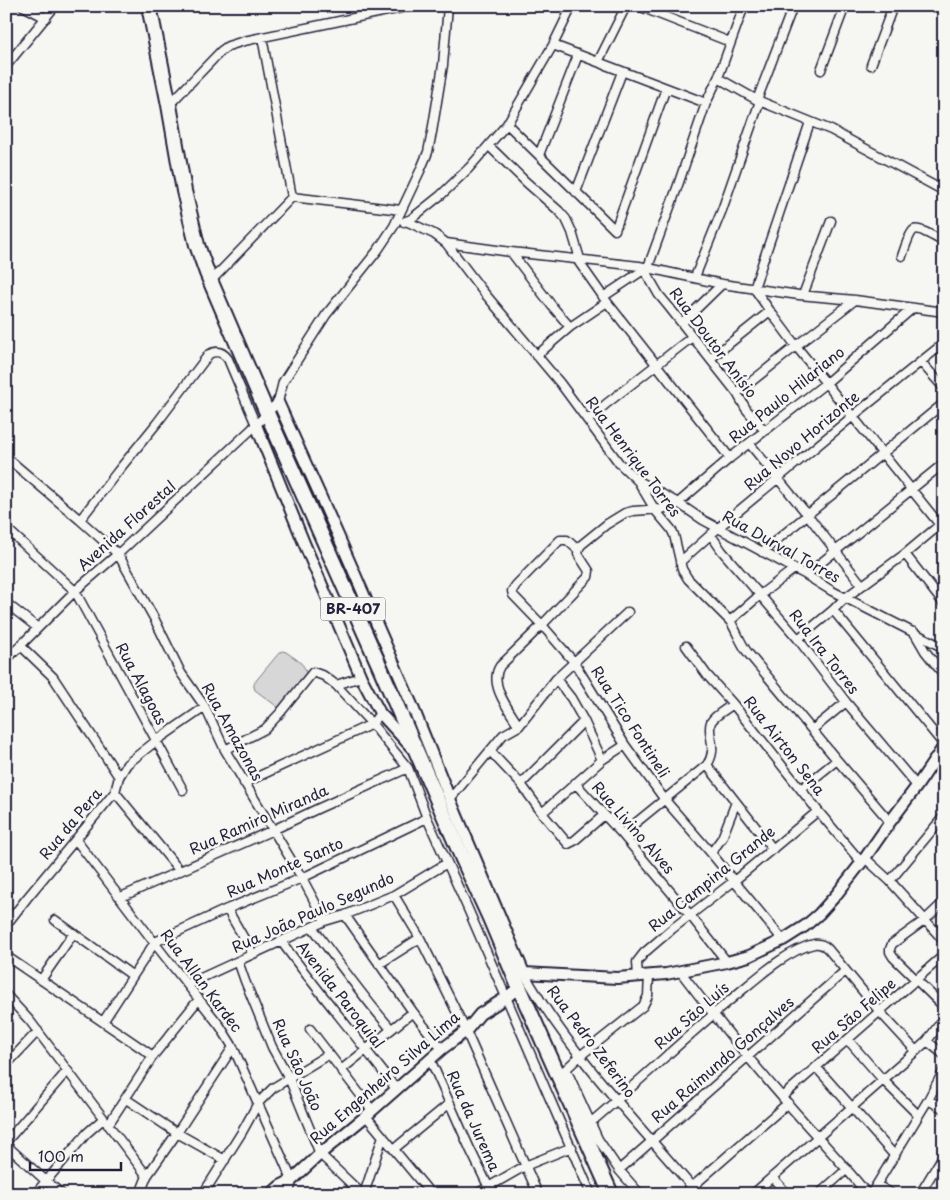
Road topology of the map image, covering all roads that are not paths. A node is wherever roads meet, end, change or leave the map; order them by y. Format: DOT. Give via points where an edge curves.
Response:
graph roads {
  1 [pos="23,6"];
  2 [pos="55,6"];
  3 [pos="149,6"];
  4 [pos="411,6"];
  5 [pos="448,6"];
  6 [pos="572,6"];
  7 [pos="626,6"];
  8 [pos="638,6"];
  9 [pos="744,6"];
  10 [pos="793,6"];
  11 [pos="845,6"];
  12 [pos="894,6"];
  13 [pos="46,18"];
  14 [pos="262,37"];
  15 [pos="730,42"];
  16 [pos="553,45"];
  17 [pos="578,55"];
  18 [pos="598,62"];
  19 [pos="871,65"];
  20 [pos="6,66"];
  21 [pos="821,70"];
  22 [pos="622,72"];
  23 [pos="718,78"];
  24 [pos="666,88"];
  25 [pos="759,100"];
  26 [pos="706,103"];
  27 [pos="169,105"];
  28 [pos="810,122"];
  29 [pos="507,124"];
  30 [pos="489,146"];
  31 [pos="539,155"];
  32 [pos="944,191"];
  33 [pos="576,192"];
  34 [pos="292,197"];
  35 [pos="401,210"];
  36 [pos="831,220"];
  37 [pos="406,221"];
  38 [pos="394,226"];
  39 [pos="944,242"];
  40 [pos="446,243"];
  41 [pos="511,252"];
  42 [pos="902,256"];
  43 [pos="578,259"];
  44 [pos="646,268"];
  45 [pos="695,277"];
  46 [pos="210,282"];
  47 [pos="722,284"];
  48 [pos="754,288"];
  49 [pos="803,295"];
  50 [pos="605,299"];
  51 [pos="855,300"];
  52 [pos="912,308"];
  53 [pos="770,311"];
  54 [pos="944,312"];
  55 [pos="682,323"];
  56 [pos="570,327"];
  57 [pos="692,337"];
  58 [pos="944,343"];
  59 [pos="796,346"];
  60 [pos="536,356"];
  61 [pos="710,359"];
  62 [pos="922,362"];
  63 [pos="657,365"];
  64 [pos="826,382"];
  65 [pos="944,388"];
  66 [pos="737,393"];
  67 [pos="278,402"];
  68 [pos="944,403"];
  69 [pos="266,413"];
  70 [pos="853,416"];
  71 [pos="588,420"];
  72 [pos="256,425"];
  73 [pos="764,430"];
  74 [pos="749,442"];
  75 [pos="883,453"];
  76 [pos="6,457"];
  77 [pos="730,458"];
  78 [pos="944,463"];
  79 [pos="778,479"];
  80 [pos="638,481"];
  81 [pos="911,489"];
  82 [pos="678,503"];
  83 [pos="655,510"];
  84 [pos="807,514"];
  85 [pos="80,520"];
  86 [pos="942,526"];
  87 [pos="6,528"];
  88 [pos="718,528"];
  89 [pos="711,535"];
  90 [pos="578,550"];
  91 [pos="836,551"];
  92 [pos="762,552"];
  93 [pos="118,554"];
  94 [pos="904,554"];
  95 [pos="680,562"];
  96 [pos="794,569"];
  97 [pos="806,575"];
  98 [pos="862,585"];
  99 [pos="75,592"];
  100 [pos="760,594"];
  101 [pos="845,598"];
  102 [pos="6,603"];
  103 [pos="944,604"];
  104 [pos="833,610"];
  105 [pos="628,612"];
  106 [pos="730,621"];
  107 [pos="542,625"];
  108 [pos="38,628"];
  109 [pos="914,632"];
  110 [pos="798,639"];
  111 [pos="21,646"];
  112 [pos="686,646"];
  113 [pos="944,648"];
  114 [pos="6,660"];
  115 [pos="574,662"];
  116 [pos="944,674"];
  117 [pos="361,677"];
  118 [pos="556,679"];
  119 [pos="336,685"];
  120 [pos="846,702"];
  121 [pos="733,704"];
  122 [pos="412,705"];
  123 [pos="205,707"];
  124 [pos="380,713"];
  125 [pos="584,721"];
  126 [pos="372,724"];
  127 [pos="519,726"];
  128 [pos="812,730"];
  129 [pos="156,741"];
  130 [pos="625,745"];
  131 [pos="944,746"];
  132 [pos="224,750"];
  133 [pos="490,751"];
  134 [pos="416,752"];
  135 [pos="602,760"];
  136 [pos="837,760"];
  137 [pos="934,762"];
  138 [pos="707,765"];
  139 [pos="408,768"];
  140 [pos="944,769"];
  141 [pos="119,777"];
  142 [pos="244,783"];
  143 [pos="521,784"];
  144 [pos="575,784"];
  145 [pos="917,786"];
  146 [pos="801,789"];
  147 [pos="183,790"];
  148 [pos="115,792"];
  149 [pos="450,799"];
  150 [pos="665,800"];
  151 [pos="736,802"];
  152 [pos="818,811"];
  153 [pos="542,813"];
  154 [pos="604,815"];
  155 [pos="944,816"];
  156 [pos="426,818"];
  157 [pos="890,822"];
  158 [pos="273,830"];
  159 [pos="622,834"];
  160 [pos="76,840"];
  161 [pos="773,848"];
  162 [pos="711,853"];
  163 [pos="864,861"];
  164 [pos="447,863"];
  165 [pos="179,870"];
  166 [pos="302,878"];
  167 [pos="734,881"];
  168 [pos="890,881"];
  169 [pos="394,895"];
  170 [pos="120,897"];
  171 [pos="944,902"];
  172 [pos="227,909"];
  173 [pos="345,915"];
  174 [pos="690,915"];
  175 [pos="55,920"];
  176 [pos="925,920"];
  177 [pos="325,921"];
  178 [pos="6,925"];
  179 [pos="313,928"];
  180 [pos="73,934"];
  181 [pos="420,938"];
  182 [pos="784,940"];
  183 [pos="281,941"];
  184 [pos="944,941"];
  185 [pos="155,942"];
  186 [pos="253,954"];
  187 [pos="944,955"];
  188 [pos="6,956"];
  189 [pos="238,961"];
  190 [pos="727,962"];
  191 [pos="379,964"];
  192 [pos="845,971"];
  193 [pos="680,972"];
  194 [pos="133,976"];
  195 [pos="638,976"];
  196 [pos="649,976"];
  197 [pos="519,978"];
  198 [pos="917,979"];
  199 [pos="41,980"];
  200 [pos="188,984"];
  201 [pos="6,995"];
  202 [pos="507,997"];
  203 [pos="199,999"];
  204 [pos="944,1007"];
  205 [pos="413,1012"];
  206 [pos="880,1012"];
  207 [pos="712,1015"];
  208 [pos="944,1018"];
  209 [pos="103,1022"];
  210 [pos="310,1029"];
  211 [pos="391,1029"];
  212 [pos="38,1031"];
  213 [pos="466,1031"];
  214 [pos="848,1040"];
  215 [pos="927,1041"];
  216 [pos="233,1046"];
  217 [pos="366,1049"];
  218 [pos="442,1049"];
  219 [pos="916,1052"];
  220 [pos="328,1054"];
  221 [pos="153,1056"];
  222 [pos="580,1056"];
  223 [pos="944,1056"];
  224 [pos="748,1057"];
  225 [pos="430,1059"];
  226 [pos="6,1065"];
  227 [pos="816,1067"];
  228 [pos="341,1070"];
  229 [pos="944,1070"];
  230 [pos="67,1071"];
  231 [pos="562,1073"];
  232 [pos="289,1078"];
  233 [pos="883,1080"];
  234 [pos="396,1089"];
  235 [pos="126,1099"];
  236 [pos="616,1100"];
  237 [pos="785,1100"];
  238 [pos="928,1100"];
  239 [pos="258,1102"];
  240 [pos="450,1103"];
  241 [pos="852,1108"];
  242 [pos="944,1110"];
  243 [pos="369,1113"];
  244 [pos="918,1115"];
  245 [pos="105,1122"];
  246 [pos="586,1126"];
  247 [pos="177,1132"];
  248 [pos="383,1136"];
  249 [pos="817,1137"];
  250 [pos="651,1141"];
  251 [pos="6,1143"];
  252 [pos="572,1147"];
  253 [pos="394,1148"];
  254 [pos="320,1154"];
  255 [pos="944,1154"];
  256 [pos="895,1156"];
  257 [pos="225,1160"];
  258 [pos="525,1166"];
  259 [pos="847,1168"];
  260 [pos="619,1170"];
  261 [pos="147,1176"];
  262 [pos="772,1177"];
  263 [pos="292,1180"];
  264 [pos="46,1181"];
  265 [pos="877,1185"];
  266 [pos="692,1186"];
  267 [pos="490,1191"];
  268 [pos="140,1192"];
  269 [pos="35,1194"];
  270 [pos="62,1194"];
  271 [pos="149,1194"];
  272 [pos="203,1194"];
  273 [pos="271,1194"];
  274 [pos="289,1194"];
  275 [pos="363,1194"];
  276 [pos="431,1194"];
  277 [pos="476,1194"];
  278 [pos="538,1194"];
  279 [pos="591,1194"];
  280 [pos="611,1194"];
  281 [pos="640,1194"];
  282 [pos="684,1194"];
  283 [pos="698,1194"];
  284 [pos="753,1194"];
  285 [pos="787,1194"];
  286 [pos="819,1194"];
  287 [pos="867,1194"];
  288 [pos="872,1194"];
  289 [pos="892,1194"];
  290 [pos="920,1194"];
  1 -- 13 [label="street"];
  2 -- 13 [label="street"];
  3 -- 27 [label="highway, BR-407"];
  4 -- 14 [label="street"];
  5 -- 35 [label="street" via="443,65 431,139"];
  6 -- 16 [label="street"];
  7 -- 18 [label="street"];
  8 -- 15 [label="street"];
  9 -- 15 [label="street"];
  10 -- 25 [label="street"];
  11 -- 21 [label="street"];
  12 -- 19 [label="street"];
  13 -- 20 [label="street"];
  14 -- 27 [label="street" via="223,48"];
  14 -- 34 [label="street"];
  15 -- 23 [label="street"];
  16 -- 17 [label="street"];
  16 -- 29 [label="street"];
  17 -- 18 [label="street"];
  17 -- 31 [label="street"];
  18 -- 22 [label="street"];
  22 -- 24 [label="street"];
  22 -- 33 [label="street"];
  23 -- 25 [label="street"];
  23 -- 26 [label="street"];
  24 -- 26 [label="street"];
  24 -- 33 [label="street" via="615,230"];
  25 -- 28 [label="street"];
  25 -- 45 [label="street" via="722,210"];
  26 -- 44 [label="street"];
  27 -- 46 [label="highway, BR-407" via="184,191"];
  28 -- 32 [label="street"];
  28 -- 48 [label="street"];
  29 -- 30 [label="street"];
  29 -- 31 [label="street"];
  30 -- 37 [label="street" via="441,195"];
  30 -- 43 [label="street" via="566,219"];
  31 -- 33 [label="street"];
  34 -- 35 [label="street"];
  34 -- 46 [label="street"];
  35 -- 38 [label="street"];
  36 -- 49 [label="street"];
  37 -- 38 [label="street"];
  37 -- 40 [label="street, Rua Henrique Torres"];
  38 -- 67 [label="street" via="326,315 283,382"];
  39 -- 42 [label="street" via="914,230"];
  40 -- 41 [label="street"];
  40 -- 60 [label="street, Rua Henrique Torres"];
  41 -- 43 [label="street"];
  41 -- 56 [label="street"];
  43 -- 44 [label="street"];
  43 -- 50 [label="street"];
  44 -- 45 [label="street"];
  44 -- 50 [label="street"];
  44 -- 55 [label="street, Rua Doutor Anísio" via="660,295"];
  45 -- 47 [label="street"];
  46 -- 69 [label="highway, BR-407"];
  47 -- 48 [label="street"];
  47 -- 55 [label="street"];
  48 -- 49 [label="street"];
  48 -- 53 [label="street"];
  49 -- 51 [label="street"];
  50 -- 56 [label="street"];
  50 -- 63 [label="street"];
  51 -- 52 [label="street"];
  51 -- 59 [label="street"];
  52 -- 54 [label="street"];
  52 -- 64 [label="street, Rua Paulo Hilariano"];
  53 -- 59 [label="street"];
  53 -- 61 [label="street"];
  55 -- 57 [label="street, Rua Doutor Anísio"];
  56 -- 60 [label="street"];
  57 -- 61 [label="street, Rua Doutor Anísio"];
  57 -- 63 [label="street"];
  58 -- 62 [label="street, Rua Novo Horizonte"];
  59 -- 64 [label="street"];
  59 -- 66 [label="street"];
  60 -- 71 [label="street, Rua Henrique Torres"];
  61 -- 66 [label="street, Rua Doutor Anísio"];
  62 -- 65 [label="street"];
  62 -- 70 [label="street, Rua Novo Horizonte"];
  63 -- 71 [label="street"];
  63 -- 77 [label="street"];
  64 -- 70 [label="street"];
  64 -- 73 [label="street, Rua Paulo Hilariano"];
  66 -- 73 [label="street, Rua Doutor Anísio"];
  67 -- 69 [label="street, Avenida Florestal"];
  67 -- 122 [label="street"];
  68 -- 75 [label="street"];
  69 -- 72 [label="street, Avenida Florestal"];
  69 -- 134 [label="highway, BR-407"];
  70 -- 75 [label="street"];
  70 -- 79 [label="street, Rua Novo Horizonte"];
  71 -- 80 [label="street, Rua Henrique Torres" via="619,463"];
  72 -- 85 [label="street" via="228,359 219,352 209,354"];
  72 -- 93 [label="street, Avenida Florestal"];
  72 -- 117 [label="street"];
  73 -- 74 [label="street, Rua Paulo Hilariano"];
  74 -- 77 [label="street, Rua Paulo Hilariano"];
  74 -- 79 [label="street"];
  75 -- 81 [label="street"];
  75 -- 84 [label="street"];
  76 -- 85 [label="street, Rua Amazonas"];
  77 -- 82 [label="street, Rua Paulo Hilariano"];
  78 -- 81 [label="street"];
  79 -- 84 [label="street"];
  79 -- 88 [label="street, Rua Novo Horizonte"];
  80 -- 82 [label="street, Rua Durval Torres"];
  80 -- 83 [label="street, Rua Henrique Torres"];
  81 -- 86 [label="street"];
  81 -- 91 [label="street"];
  82 -- 83 [label="street"];
  82 -- 88 [label="street, Rua Durval Torres"];
  83 -- 90 [label="street" via="625,513 586,540"];
  83 -- 95 [label="street, Rua Henrique Torres" via="674,535"];
  84 -- 91 [label="street"];
  84 -- 92 [label="street"];
  85 -- 93 [label="street, Rua Amazonas"];
  86 -- 94 [label="street"];
  87 -- 99 [label="street, Rua Alagoas"];
  88 -- 89 [label="street, Rua Novo Horizonte"];
  88 -- 92 [label="street, Rua Durval Torres"];
  89 -- 95 [label="street, Rua Novo Horizonte"];
  89 -- 100 [label="street, Rua Ira Torres"];
  90 -- 107 [label="street" via="589,574"];
  90 -- 107 [label="street, Rua Tico Fontineli" via="567,540 560,540 513,588 513,595"];
  91 -- 97 [label="street"];
  91 -- 98 [label="street"];
  92 -- 96 [label="street, Rua Durval Torres"];
  93 -- 99 [label="street, Avenida Florestal"];
  93 -- 123 [label="street, Rua Amazonas" via="182,673"];
  94 -- 98 [label="street"];
  94 -- 103 [label="street"];
  95 -- 106 [label="street, Rua Henrique Torres" via="688,579"];
  96 -- 97 [label="street, Rua Durval Torres"];
  96 -- 100 [label="street"];
  97 -- 101 [label="street, Rua Durval Torres"];
  98 -- 101 [label="street"];
  99 -- 108 [label="street, Avenida Florestal"];
  99 -- 129 [label="street, Rua Alagoas"];
  100 -- 106 [label="street"];
  100 -- 110 [label="street, Rua Ira Torres"];
  101 -- 104 [label="street"];
  101 -- 109 [label="street, Rua Durval Torres"];
  102 -- 108 [label="street"];
  104 -- 110 [label="street"];
  104 -- 131 [label="street"];
  105 -- 115 [label="street"];
  106 -- 128 [label="street, Rua Henrique Torres" via="744,647"];
  107 -- 115 [label="street, Rua Tico Fontineli"];
  107 -- 127 [label="street" via="500,666 496,674 501,695"];
  108 -- 111 [label="street, Avenida Florestal"];
  109 -- 113 [label="street, Rua Durval Torres"];
  109 -- 116 [label="street"];
  110 -- 120 [label="street, Rua Ira Torres"];
  111 -- 114 [label="street, Avenida Florestal"];
  111 -- 141 [label="street" via="53,677"];
  112 -- 121 [label="street, Rua Airton Sena" via="707,676"];
  115 -- 118 [label="street"];
  115 -- 130 [label="street, Rua Tico Fontineli"];
  117 -- 119 [label="street"];
  117 -- 124 [label="street"];
  118 -- 125 [label="street" via="572,698"];
  118 -- 127 [label="street"];
  119 -- 126 [label="street"];
  119 -- 132 [label="street" via="313,672 264,729"];
  120 -- 128 [label="street"];
  120 -- 145 [label="street, Rua Ira Torres"];
  121 -- 138 [label="street" via="712,721 713,747"];
  121 -- 146 [label="street, Rua Airton Sena"];
  122 -- 134 [label="street"];
  122 -- 149 [label="street"];
  123 -- 129 [label="street, Rua da Pera"];
  123 -- 132 [label="street, Rua Amazonas"];
  124 -- 126 [label="street"];
  124 -- 134 [label="street"];
  125 -- 135 [label="street"];
  125 -- 143 [label="street"];
  126 -- 139 [label="street"];
  126 -- 142 [label="street"];
  127 -- 133 [label="street" via="503,735"];
  128 -- 136 [label="street, Rua Henrique Torres"];
  129 -- 141 [label="street, Rua da Pera" via="127,764"];
  129 -- 147 [label="street, Rua Alagoas"];
  130 -- 135 [label="street"];
  130 -- 150 [label="street, Rua Tico Fontineli"];
  131 -- 137 [label="street"];
  132 -- 142 [label="street, Rua Amazonas"];
  133 -- 143 [label="street"];
  133 -- 149 [label="street"];
  134 -- 197 [label="highway, BR-407"];
  135 -- 144 [label="street"];
  136 -- 146 [label="street"];
  136 -- 157 [label="street, Rua Henrique Torres"];
  137 -- 140 [label="street"];
  137 -- 145 [label="street"];
  138 -- 150 [label="street"];
  138 -- 151 [label="street"];
  139 -- 156 [label="street"];
  139 -- 158 [label="street, Rua Ramiro Miranda"];
  141 -- 148 [label="street, Rua da Pera"];
  142 -- 158 [label="street, Rua Amazonas"];
  143 -- 153 [label="street"];
  144 -- 153 [label="street"];
  144 -- 154 [label="street, Rua Livino Alves"];
  145 -- 157 [label="street"];
  146 -- 152 [label="street, Rua Airton Sena"];
  148 -- 160 [label="street, Rua da Pera"];
  148 -- 165 [label="street"];
  149 -- 197 [label="street"];
  150 -- 159 [label="street"];
  150 -- 162 [label="street, Rua Tico Fontineli"];
  151 -- 161 [label="street"];
  151 -- 162 [label="street" via="722,838"];
  152 -- 161 [label="street, Rua Campina Grande"];
  152 -- 163 [label="street, Rua Airton Sena"];
  153 -- 154 [label="street" via="568,844"];
  154 -- 159 [label="street, Rua Livino Alves"];
  155 -- 168 [label="street"];
  156 -- 164 [label="street"];
  156 -- 166 [label="street, Rua Monte Santo"];
  157 -- 163 [label="street"];
  158 -- 165 [label="street, Rua Ramiro Miranda"];
  158 -- 166 [label="street, Rua Amazonas"];
  159 -- 174 [label="street, Rua Livino Alves"];
  160 -- 170 [label="street, Rua Allan Kardec"];
  160 -- 178 [label="street, Rua da Pera"];
  161 -- 167 [label="street, Rua Campina Grande"];
  162 -- 167 [label="street, Rua Tico Fontineli"];
  163 -- 168 [label="street, Rua Airton Sena"];
  163 -- 182 [label="street" via="823,910"];
  164 -- 169 [label="street, Rua João Paulo Segundo"];
  164 -- 202 [label="street"];
  165 -- 170 [label="street, Rua Ramiro Miranda"];
  166 -- 172 [label="street, Rua Monte Santo"];
  166 -- 177 [label="street, Rua Amazonas"];
  167 -- 174 [label="street, Rua Campina Grande"];
  167 -- 182 [label="street, Rua Tico Fontineli"];
  168 -- 176 [label="street, Rua Airton Sena"];
  169 -- 173 [label="street, Rua João Paulo Segundo"];
  169 -- 181 [label="street"];
  170 -- 185 [label="street, Rua Allan Kardec"];
  171 -- 176 [label="street"];
  172 -- 185 [label="street, Rua Monte Santo"];
  172 -- 186 [label="street"];
  173 -- 177 [label="street, Rua João Paulo Segundo"];
  173 -- 191 [label="street"];
  174 -- 190 [label="street, Rua Livino Alves"];
  174 -- 195 [label="street, Rua Campina Grande" via="640,956"];
  175 -- 180 [label="street"];
  176 -- 184 [label="street, Rua Airton Sena"];
  176 -- 198 [label="street" via="892,944 890,949 898,962"];
  177 -- 179 [label="street, Rua João Paulo Segundo"];
  179 -- 183 [label="street, Rua João Paulo Segundo"];
  179 -- 211 [label="street"];
  180 -- 194 [label="street"];
  180 -- 199 [label="street"];
  181 -- 191 [label="street"];
  181 -- 213 [label="street"];
  182 -- 190 [label="street"];
  183 -- 186 [label="street, Rua João Paulo Segundo"];
  183 -- 217 [label="street, Avenida Paroquial"];
  185 -- 194 [label="street"];
  185 -- 200 [label="street, Rua Allan Kardec"];
  186 -- 189 [label="street, Rua João Paulo Segundo"];
  187 -- 198 [label="street, Rua São Felipe"];
  188 -- 199 [label="street"];
  189 -- 200 [label="street, Rua João Paulo Segundo"];
  189 -- 232 [label="street, Rua São João" via="272,1047"];
  190 -- 193 [label="street"];
  191 -- 205 [label="street"];
  192 -- 206 [label="street"];
  192 -- 207 [label="street, Rua São Luís" via="828,949 817,944 788,955"];
  192 -- 224 [label="street, Rua Raimundo Gonçalves"];
  193 -- 196 [label="street"];
  193 -- 207 [label="street"];
  194 -- 209 [label="street"];
  195 -- 196 [label="street"];
  195 -- 197 [label="street"];
  196 -- 222 [label="street" via="648,996 643,1006"];
  197 -- 202 [label="street, Rua Engenheiro Silva Lima"];
  197 -- 222 [label="street, Rua Pedro Zeferino" via="541,1002"];
  197 -- 231 [label="highway, BR-407"];
  198 -- 204 [label="street"];
  198 -- 206 [label="street, Rua São Felipe"];
  199 -- 209 [label="street"];
  200 -- 203 [label="street, Rua Allan Kardec"];
  201 -- 212 [label="street"];
  202 -- 213 [label="street, Rua Engenheiro Silva Lima" via="480,1014"];
  202 -- 252 [label="street"];
  203 -- 216 [label="street, Rua Allan Kardec"];
  203 -- 221 [label="street"];
  205 -- 211 [label="street"];
  205 -- 218 [label="street"];
  206 -- 214 [label="street, Rua São Felipe"];
  206 -- 219 [label="street"];
  207 -- 224 [label="street"];
  207 -- 236 [label="street, Rua São Luís"];
  208 -- 215 [label="street"];
  209 -- 221 [label="street"];
  210 -- 220 [label="street"];
  211 -- 217 [label="street"];
  212 -- 226 [label="street"];
  212 -- 230 [label="street"];
  213 -- 218 [label="street, Rua Engenheiro Silva Lima"];
  213 -- 258 [label="street"];
  214 -- 227 [label="street, Rua São Felipe"];
  214 -- 233 [label="street"];
  215 -- 219 [label="street"];
  215 -- 223 [label="street"];
  216 -- 239 [label="street, Rua Allan Kardec"];
  216 -- 247 [label="street"];
  217 -- 228 [label="street"];
  217 -- 234 [label="street, Avenida Paroquial"];
  218 -- 225 [label="street, Rua Engenheiro Silva Lima"];
  219 -- 233 [label="street"];
  220 -- 228 [label="street"];
  220 -- 232 [label="street"];
  221 -- 235 [label="street"];
  222 -- 231 [label="street"];
  222 -- 236 [label="street, Rua Pedro Zeferino"];
  224 -- 237 [label="street"];
  224 -- 250 [label="street, Rua Raimundo Gonçalves"];
  225 -- 234 [label="street, Rua Engenheiro Silva Lima"];
  225 -- 240 [label="street, Rua da Jurema"];
  227 -- 237 [label="street, Rua São Felipe"];
  227 -- 241 [label="street"];
  228 -- 243 [label="street"];
  229 -- 238 [label="street"];
  230 -- 245 [label="street"];
  230 -- 251 [label="street"];
  231 -- 246 [label="highway, BR-407"];
  232 -- 239 [label="street"];
  232 -- 254 [label="street, Rua São João"];
  233 -- 241 [label="street"];
  233 -- 244 [label="street"];
  234 -- 243 [label="street, Rua Engenheiro Silva Lima"];
  235 -- 245 [label="street"];
  235 -- 247 [label="street"];
  236 -- 246 [label="street, Rua São Luís"];
  236 -- 250 [label="street, Rua Pedro Zeferino"];
  237 -- 249 [label="street"];
  237 -- 266 [label="street, Rua São Felipe"];
  238 -- 242 [label="street"];
  238 -- 244 [label="street"];
  239 -- 257 [label="street"];
  239 -- 263 [label="street, Rua Allan Kardec"];
  240 -- 253 [label="street"];
  240 -- 267 [label="street, Rua da Jurema"];
  241 -- 249 [label="street"];
  241 -- 256 [label="street"];
  243 -- 248 [label="street"];
  243 -- 254 [label="street, Rua Engenheiro Silva Lima"];
  244 -- 256 [label="street"];
  245 -- 261 [label="street"];
  245 -- 264 [label="street" via="87,1133"];
  246 -- 260 [label="street"];
  246 -- 280 [label="highway, BR-407"];
  247 -- 257 [label="street"];
  247 -- 261 [label="street"];
  248 -- 253 [label="street"];
  248 -- 275 [label="street"];
  249 -- 259 [label="street"];
  249 -- 262 [label="street"];
  250 -- 260 [label="street, Rua Raimundo Gonçalves"];
  250 -- 266 [label="street, Rua Pedro Zeferino"];
  251 -- 264 [label="street"];
  252 -- 258 [label="street"];
  252 -- 279 [label="street"];
  253 -- 276 [label="street"];
  254 -- 263 [label="street, Rua Engenheiro Silva Lima"];
  254 -- 275 [label="street, Rua São João"];
  255 -- 290 [label="street"];
  256 -- 265 [label="street"];
  257 -- 272 [label="street"];
  258 -- 267 [label="street"];
  258 -- 278 [label="street"];
  259 -- 286 [label="street"];
  259 -- 287 [label="street"];
  260 -- 281 [label="street"];
  261 -- 268 [label="street"];
  262 -- 284 [label="street"];
  262 -- 285 [label="street"];
  263 -- 273 [label="street, Rua Engenheiro Silva Lima"];
  263 -- 274 [label="street"];
  264 -- 269 [label="street"];
  264 -- 270 [label="street"];
  265 -- 288 [label="street"];
  265 -- 289 [label="street"];
  266 -- 282 [label="street, Rua São Felipe"];
  266 -- 283 [label="street, Rua Pedro Zeferino"];
  267 -- 277 [label="street"];
  268 -- 271 [label="street"];
}
